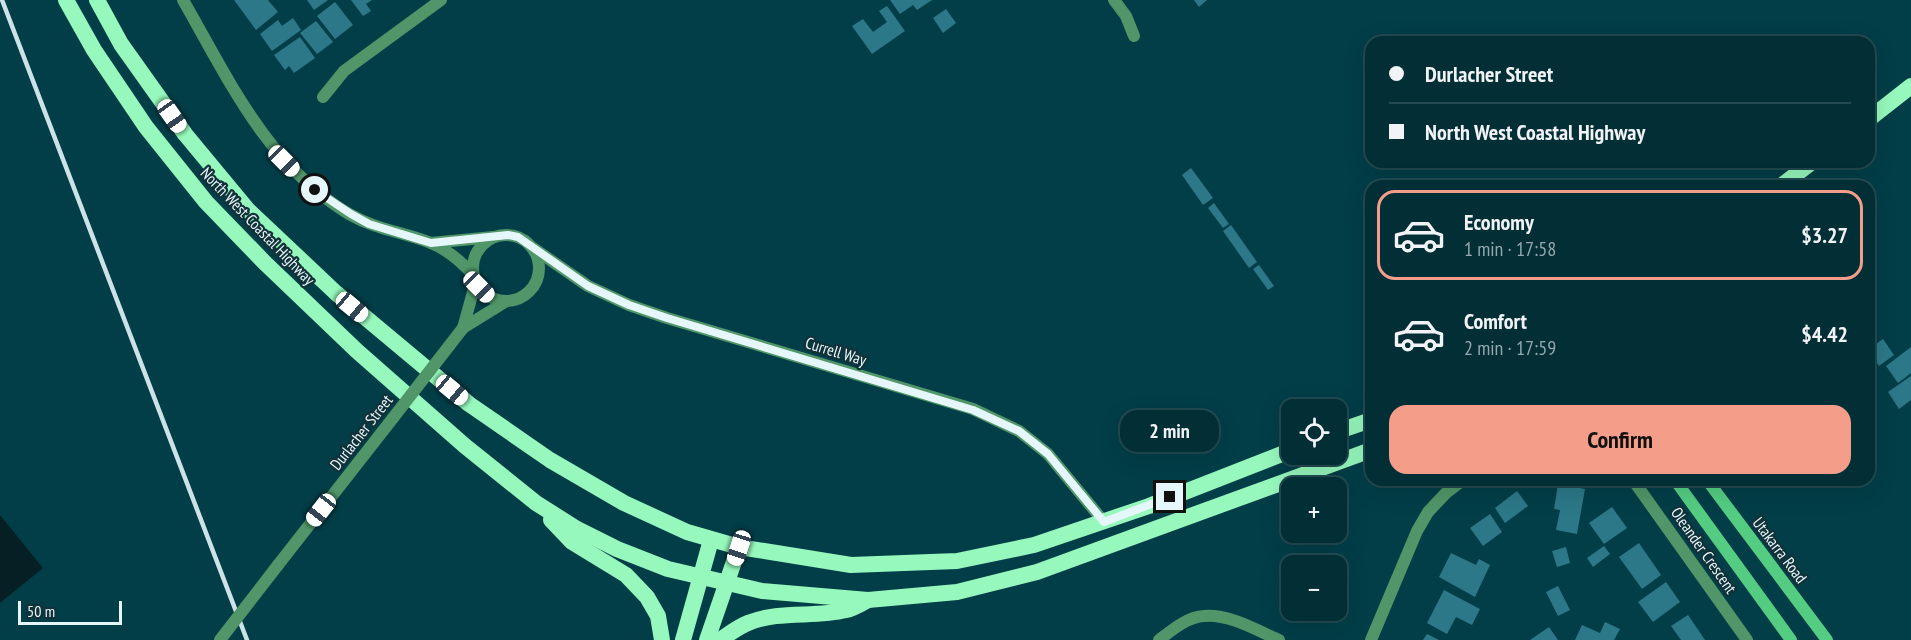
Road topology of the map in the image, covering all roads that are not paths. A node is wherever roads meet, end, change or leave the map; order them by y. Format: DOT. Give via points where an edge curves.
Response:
graph roads {
  1 [pos="66,0"];
  2 [pos="97,0"];
  3 [pos="183,0"];
  4 [pos="441,0"];
  5 [pos="1114,0"];
  6 [pos="1134,36"];
  7 [pos="1911,87"];
  8 [pos="323,97"];
  9 [pos="1875,114"];
  10 [pos="1804,168"];
  11 [pos="1789,180"];
  12 [pos="499,236"];
  13 [pos="431,243"];
  14 [pos="532,248"];
  15 [pos="475,279"];
  16 [pos="505,302"];
  17 [pos="463,328"];
  18 [pos="1365,422"];
  19 [pos="1347,428"];
  20 [pos="1365,452"];
  21 [pos="1281,454"];
  22 [pos="1455,486"];
  23 [pos="1637,486"];
  24 [pos="1679,486"];
  25 [pos="1712,486"];
  26 [pos="536,503"];
  27 [pos="1104,522"];
  28 [pos="711,540"];
  29 [pos="739,548"];
  30 [pos="700,577"];
  31 [pos="727,584"];
  32 [pos="868,600"];
  33 [pos="220,640"];
  34 [pos="662,640"];
  35 [pos="682,640"];
  36 [pos="707,640"];
  37 [pos="720,640"];
  38 [pos="1159,640"];
  39 [pos="1279,640"];
  40 [pos="1371,640"];
  41 [pos="1747,640"];
  42 [pos="1791,640"];
  43 [pos="1827,640"];
  1 -- 26 [label="highway, North West Coastal Highway" via="146,127 206,202 357,351"];
  2 -- 28 [label="highway, North West Coastal Highway" via="122,44 185,134 248,210 336,293 469,404 549,460 624,503"];
  3 -- 13 [label="street" via="252,118 297,174 327,200 351,214"];
  4 -- 8 [label="street" via="344,71"];
  5 -- 6 [label="street"];
  7 -- 9 [label="highway"];
  10 -- 11 [label="highway"];
  12 -- 13 [label="street"];
  12 -- 14 [label="street" via="518,237"];
  12 -- 15 [label="street" via="477,253 473,264"];
  13 -- 15 [label="street" via="453,255"];
  14 -- 16 [label="street" via="539,266 536,284 523,297"];
  14 -- 27 [label="street, Currell Way" via="588,286 629,305 973,410 1019,431 1048,454"];
  15 -- 16 [label="street" via="488,296"];
  15 -- 17 [label="street, Durlacher Street"];
  16 -- 17 [label="street, Durlacher Street"];
  17 -- 33 [label="street, Durlacher Street, bridge"];
  18 -- 19 [label="highway"];
  20 -- 32 [label="highway, North West Coastal Highway" via="1037,572 957,592"];
  21 -- 27 [label="highway, North West Coastal Highway"];
  22 -- 40 [label="street" via="1428,512 1417,531"];
  23 -- 41 [label="street, Oleander Crescent"];
  24 -- 42 [label="main road"];
  25 -- 43 [label="main road, Utakarra Road"];
  26 -- 30 [label="highway, North West Coastal Highway" via="617,549"];
  26 -- 34 [label="highway" via="572,542 626,575 647,597 658,616"];
  27 -- 29 [label="highway, North West Coastal Highway" via="1034,545 957,561 851,565"];
  28 -- 29 [label="highway, North West Coastal Highway"];
  28 -- 30 [label="highway"];
  29 -- 31 [label="highway"];
  30 -- 31 [label="highway, North West Coastal Highway"];
  30 -- 35 [label="highway"];
  31 -- 32 [label="highway, North West Coastal Highway" via="762,591"];
  31 -- 36 [label="highway"];
  32 -- 37 [label="highway" via="848,610 779,615 750,622"];
  38 -- 39 [label="street" via="1179,625 1203,616 1227,618"];
}
